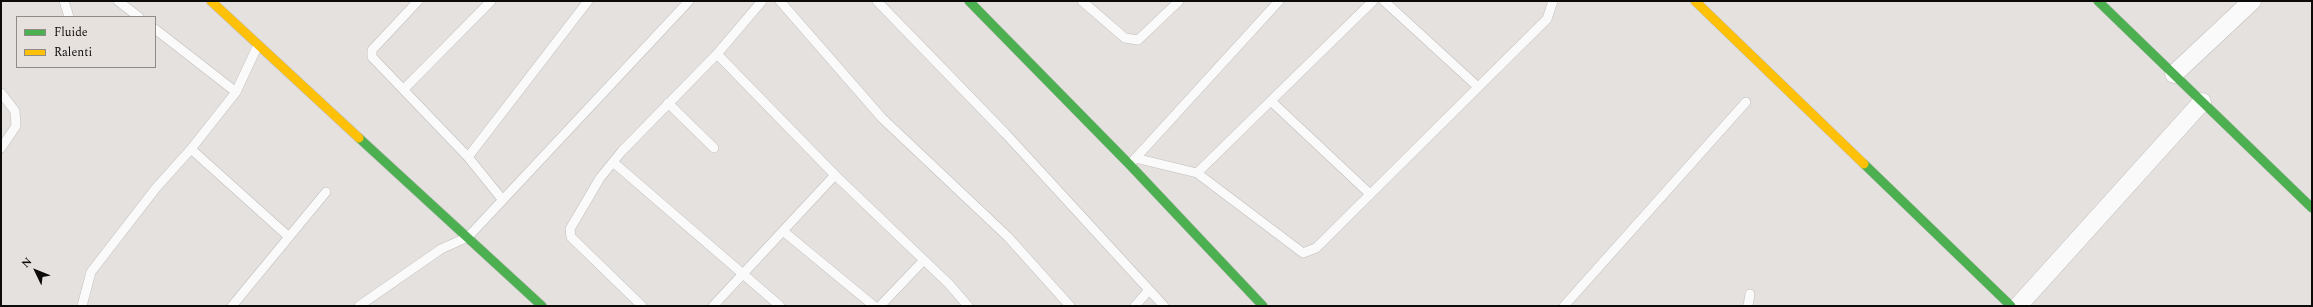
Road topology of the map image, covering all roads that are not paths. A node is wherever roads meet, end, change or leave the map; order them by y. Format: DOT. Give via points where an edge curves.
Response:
graph roads {
  1 [pos="64,1"];
  2 [pos="118,1"];
  3 [pos="210,1"];
  4 [pos="418,1"];
  5 [pos="491,1"];
  6 [pos="588,1"];
  7 [pos="689,1"];
  8 [pos="762,1"];
  9 [pos="780,1"];
  10 [pos="877,1"];
  11 [pos="968,1"];
  12 [pos="1082,1"];
  13 [pos="1179,1"];
  14 [pos="1279,1"];
  15 [pos="1374,1"];
  16 [pos="1384,1"];
  17 [pos="1553,1"];
  18 [pos="1695,1"];
  19 [pos="2098,1"];
  20 [pos="2252,1"];
  21 [pos="69,16"];
  22 [pos="138,16"];
  23 [pos="156,30"];
  24 [pos="258,45"];
  25 [pos="717,54"];
  26 [pos="2174,74"];
  27 [pos="1478,87"];
  28 [pos="404,90"];
  29 [pos="236,92"];
  30 [pos="1,93"];
  31 [pos="1272,102"];
  32 [pos="1746,102"];
  33 [pos="2202,102"];
  34 [pos="668,104"];
  35 [pos="1,148"];
  36 [pos="714,148"];
  37 [pos="191,150"];
  38 [pos="468,156"];
  39 [pos="613,162"];
  40 [pos="1132,162"];
  41 [pos="1197,173"];
  42 [pos="835,175"];
  43 [pos="326,192"];
  44 [pos="1370,194"];
  45 [pos="502,199"];
  46 [pos="2312,208"];
  47 [pos="783,231"];
  48 [pos="289,237"];
  49 [pos="468,237"];
  50 [pos="924,260"];
  51 [pos="743,274"];
  52 [pos="1149,290"];
  53 [pos="1750,294"];
  54 [pos="82,306"];
  55 [pos="232,306"];
  56 [pos="358,306"];
  57 [pos="542,306"];
  58 [pos="642,306"];
  59 [pos="713,306"];
  60 [pos="780,306"];
  61 [pos="874,306"];
  62 [pos="880,306"];
  63 [pos="968,306"];
  64 [pos="1070,306"];
  65 [pos="1135,306"];
  66 [pos="1164,306"];
  67 [pos="1263,306"];
  68 [pos="1564,306"];
  69 [pos="1748,306"];
  70 [pos="2011,306"];
  71 [pos="2018,306"];
  1 -- 21 [label="lane"];
  2 -- 22 [label="lane"];
  3 -- 24 [label="street"];
  4 -- 28 [label="lane" via="372,50 374,62"];
  5 -- 28 [label="lane"];
  6 -- 38 [label="lane"];
  7 -- 45 [label="lane"];
  8 -- 25 [label="lane"];
  9 -- 64 [label="lane" via="882,118 1008,237"];
  10 -- 52 [label="lane" via="1005,133"];
  11 -- 40 [label="street"];
  12 -- 13 [label="lane" via="1125,38 1138,40"];
  14 -- 40 [label="lane"];
  15 -- 31 [label="lane"];
  16 -- 27 [label="lane"];
  17 -- 27 [label="lane" via="1547,19"];
  18 -- 70 [label="street"];
  19 -- 26 [label="street"];
  20 -- 26 [label="street"];
  23 -- 29 [label="lane"];
  24 -- 29 [label="lane"];
  24 -- 49 [label="street"];
  25 -- 34 [label="lane"];
  25 -- 42 [label="lane"];
  26 -- 33 [label="street"];
  27 -- 44 [label="lane"];
  28 -- 38 [label="lane"];
  29 -- 37 [label="lane"];
  30 -- 35 [label="lane" via="15,111 16,126"];
  31 -- 41 [label="lane"];
  31 -- 44 [label="lane"];
  32 -- 68 [label="lane"];
  33 -- 46 [label="street"];
  33 -- 71 [label="street"];
  34 -- 36 [label="lane"];
  34 -- 39 [label="lane"];
  37 -- 48 [label="lane"];
  37 -- 54 [label="lane" via="156,188 91,272"];
  38 -- 45 [label="lane"];
  39 -- 51 [label="lane"];
  39 -- 58 [label="lane" via="580,210 570,229 571,237"];
  40 -- 41 [label="lane"];
  40 -- 67 [label="street"];
  41 -- 44 [label="lane" via="1303,253 1316,248"];
  42 -- 47 [label="lane"];
  42 -- 50 [label="lane"];
  43 -- 48 [label="lane"];
  45 -- 49 [label="lane"];
  47 -- 51 [label="lane"];
  47 -- 61 [label="lane"];
  48 -- 55 [label="lane"];
  49 -- 56 [label="lane" via="441,249"];
  49 -- 57 [label="street"];
  50 -- 62 [label="lane"];
  50 -- 63 [label="lane"];
  51 -- 59 [label="lane"];
  51 -- 60 [label="lane"];
  52 -- 65 [label="lane"];
  52 -- 66 [label="lane"];
  53 -- 69 [label="lane"];
}
